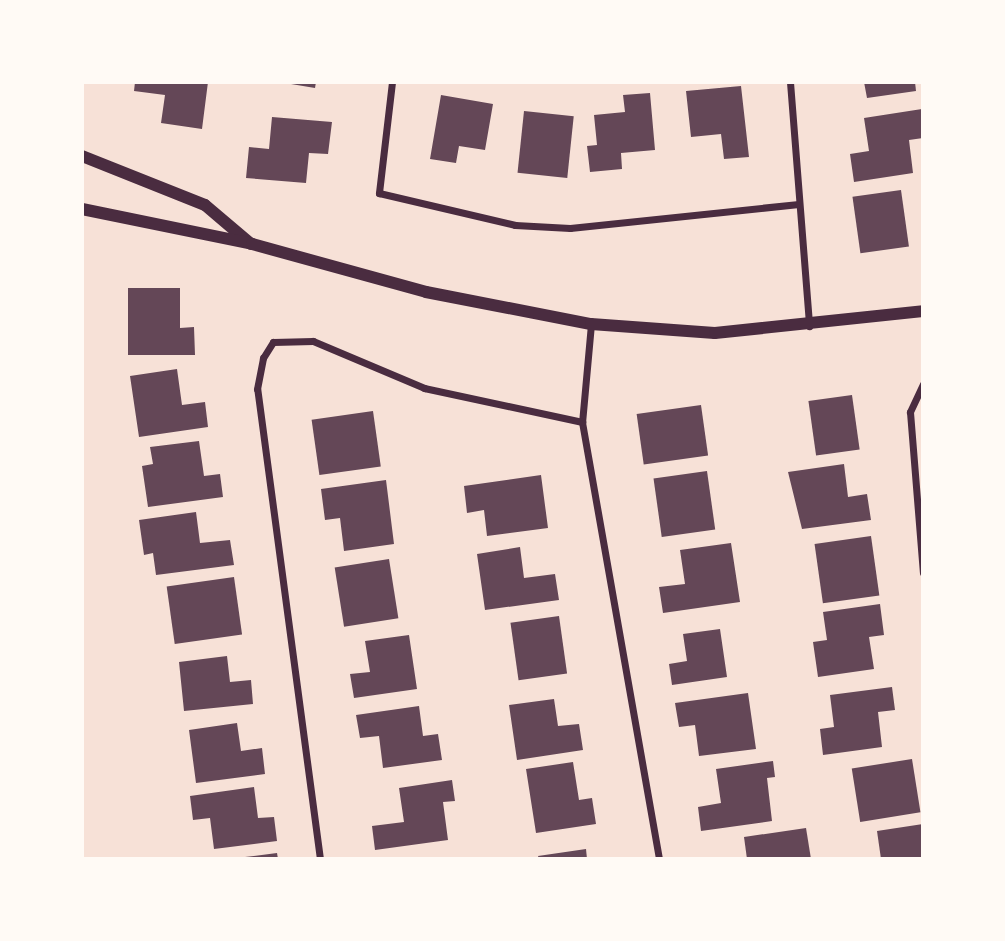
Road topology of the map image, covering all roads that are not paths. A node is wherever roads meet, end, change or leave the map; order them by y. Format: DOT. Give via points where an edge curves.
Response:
graph roads {
  1 [pos="392,82"];
  2 [pos="790,82"];
  3 [pos="82,156"];
  4 [pos="799,204"];
  5 [pos="82,209"];
  6 [pos="252,244"];
  7 [pos="923,311"];
  8 [pos="591,324"];
  9 [pos="809,327"];
  10 [pos="923,384"];
  11 [pos="582,422"];
  12 [pos="923,572"];
  13 [pos="320,859"];
  14 [pos="659,859"];
  1 -- 4 [label="street" via="379,193 515,225 570,228"];
  2 -- 4 [label="street"];
  3 -- 6 [label="street" via="205,205"];
  4 -- 9 [label="street"];
  5 -- 6 [label="street"];
  6 -- 8 [label="street" via="414,289"];
  7 -- 9 [label="street"];
  8 -- 9 [label="street" via="715,332"];
  8 -- 11 [label="street"];
  10 -- 12 [label="street" via="914,398"];
  11 -- 13 [label="street" via="424,388 313,341 273,342 263,358 257,389"];
  11 -- 14 [label="street"];
}
